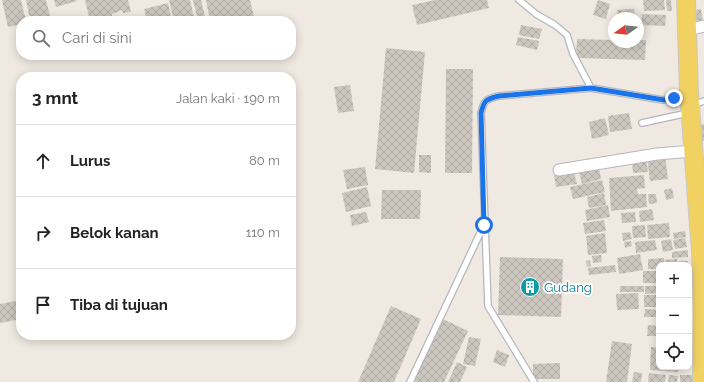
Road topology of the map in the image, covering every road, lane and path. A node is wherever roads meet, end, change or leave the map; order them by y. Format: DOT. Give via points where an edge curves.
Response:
graph roads {
  1 [pos="519,0"];
  2 [pos="686,0"];
  3 [pos="696,28"];
  4 [pos="591,88"];
  5 [pos="693,103"];
  6 [pos="642,123"];
  7 [pos="697,159"];
  8 [pos="559,170"];
  9 [pos="484,225"];
  10 [pos="702,245"];
  11 [pos="410,382"];
  12 [pos="534,382"];
  13 [pos="702,382"];
  1 -- 4 [label="lane" via="567,35 573,54"];
  2 -- 3 [label="main road"];
  3 -- 5 [label="main road"];
  4 -- 5 [label="lane" via="664,100 674,98"];
  4 -- 9 [label="lane" via="499,96 489,98 483,103 481,113"];
  5 -- 6 [label="lane"];
  5 -- 7 [label="main road"];
  7 -- 8 [label="street" via="657,154"];
  7 -- 10 [label="main road"];
  9 -- 11 [label="lane"];
  9 -- 12 [label="lane" via="488,306"];
  10 -- 13 [label="main road"];
}
